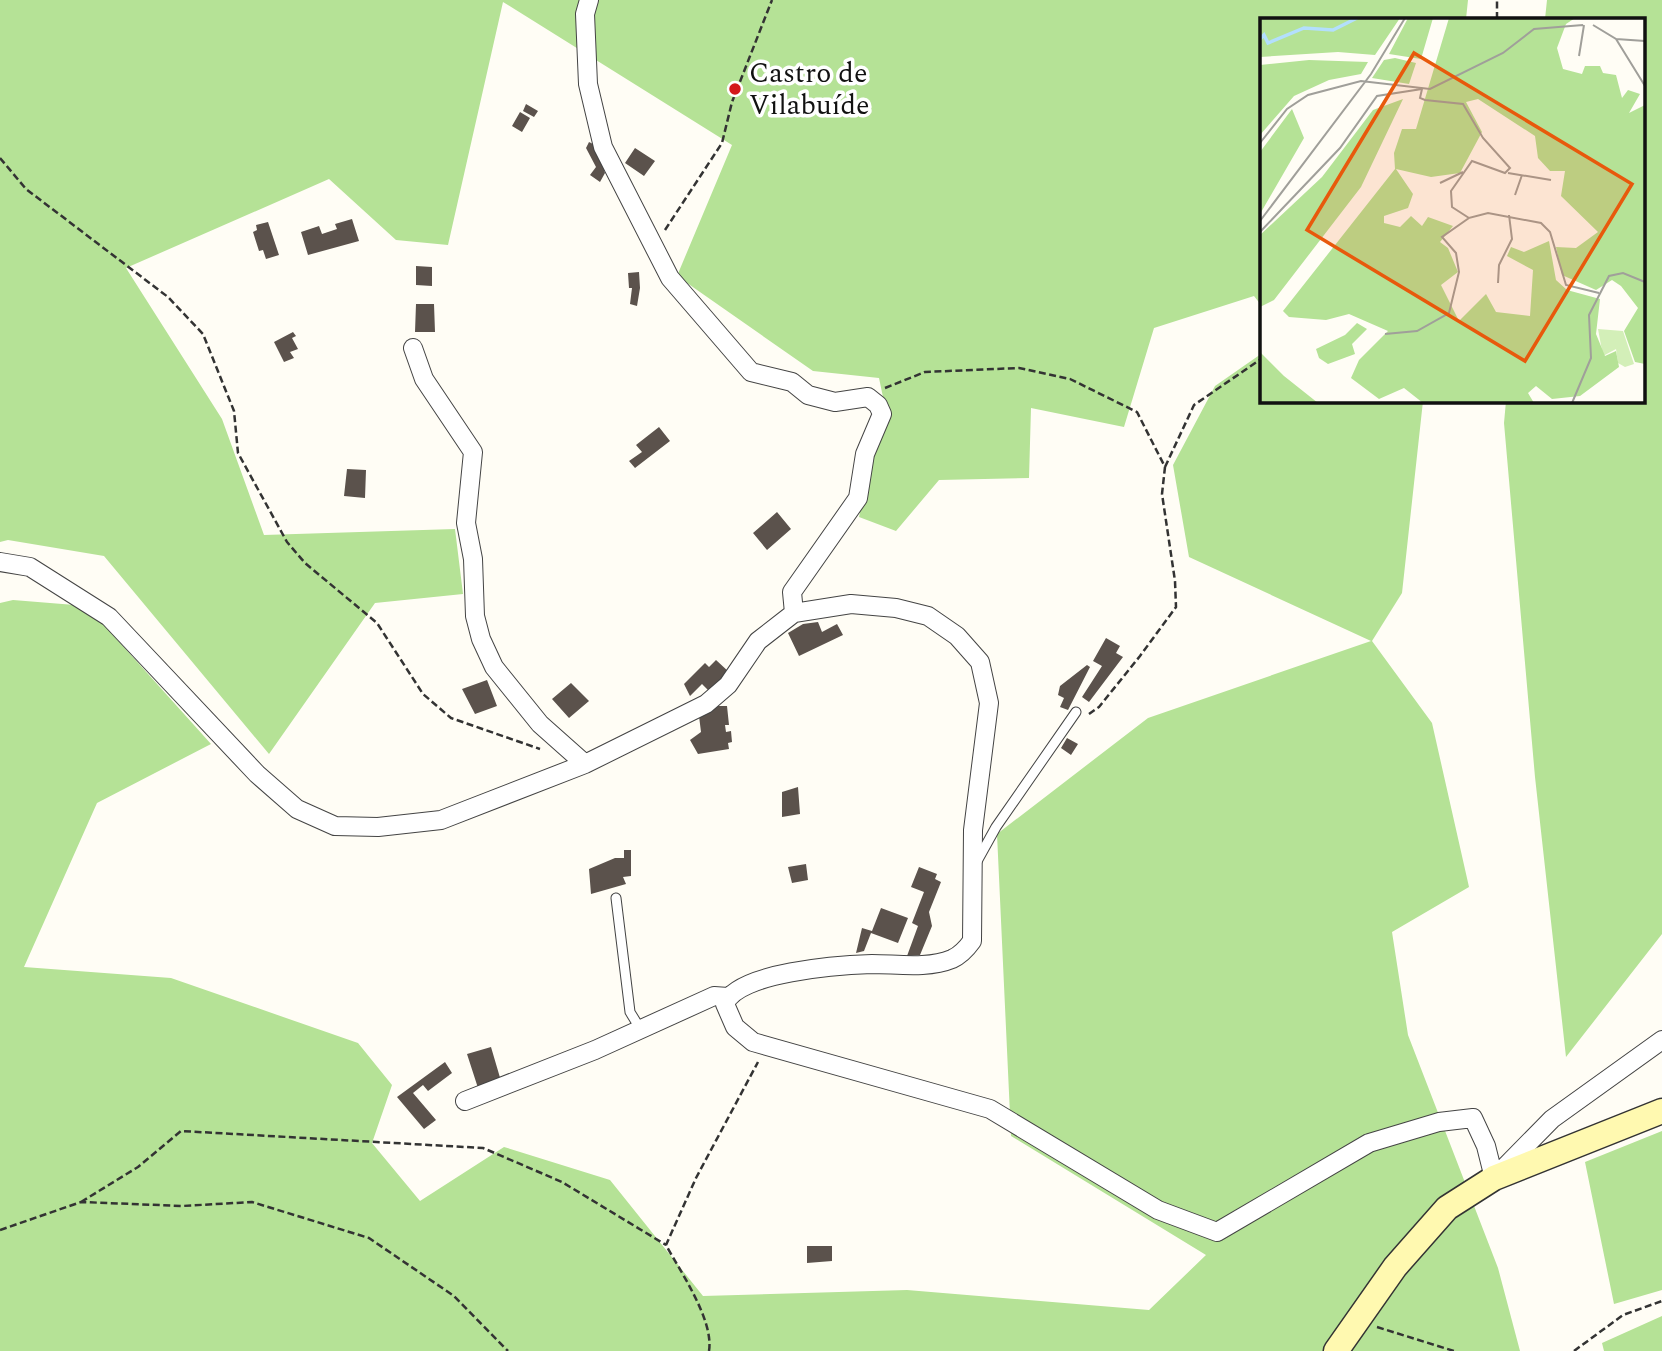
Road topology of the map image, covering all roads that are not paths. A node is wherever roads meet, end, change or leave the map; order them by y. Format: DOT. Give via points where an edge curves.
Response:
graph roads {
  1 [pos="589,0"];
  2 [pos="413,348"];
  3 [pos="0,562"];
  4 [pos="793,613"];
  5 [pos="1076,712"];
  6 [pos="585,764"];
  7 [pos="971,874"];
  8 [pos="616,898"];
  9 [pos="728,996"];
  10 [pos="641,1030"];
  11 [pos="1662,1040"];
  12 [pos="465,1101"];
  13 [pos="1662,1111"];
  14 [pos="1494,1178"];
  15 [pos="1336,1351"];
  1 -- 4 [label="street" via="584,14 588,84 603,147 670,278 751,372 792,382 808,395 835,401 868,397 882,414 865,454 858,498 792,592"];
  2 -- 6 [label="street" via="424,379 473,452 466,523 481,639 494,667 540,724"];
  3 -- 6 [label="street" via="30,567 109,617 257,774 297,809 335,826 441,820"];
  4 -- 6 [label="street" via="758,641 728,685 706,704"];
  4 -- 7 [label="street" via="850,604 917,613 957,636 979,662 989,703"];
  5 -- 7 [label="lane" via="996,827"];
  7 -- 9 [label="street" via="972,941 951,959 818,969 764,978"];
  8 -- 10 [label="lane" via="630,1012"];
  9 -- 10 [label="street" via="714,996"];
  9 -- 14 [label="street" via="725,1004 731,1021 753,1042 990,1109 1158,1210 1217,1232 1369,1143 1439,1122 1473,1118"];
  10 -- 12 [label="street"];
  11 -- 14 [label="street" via="1552,1119"];
  13 -- 14 [label="main road"];
  14 -- 15 [label="main road" via="1447,1208 1395,1267"];
}
